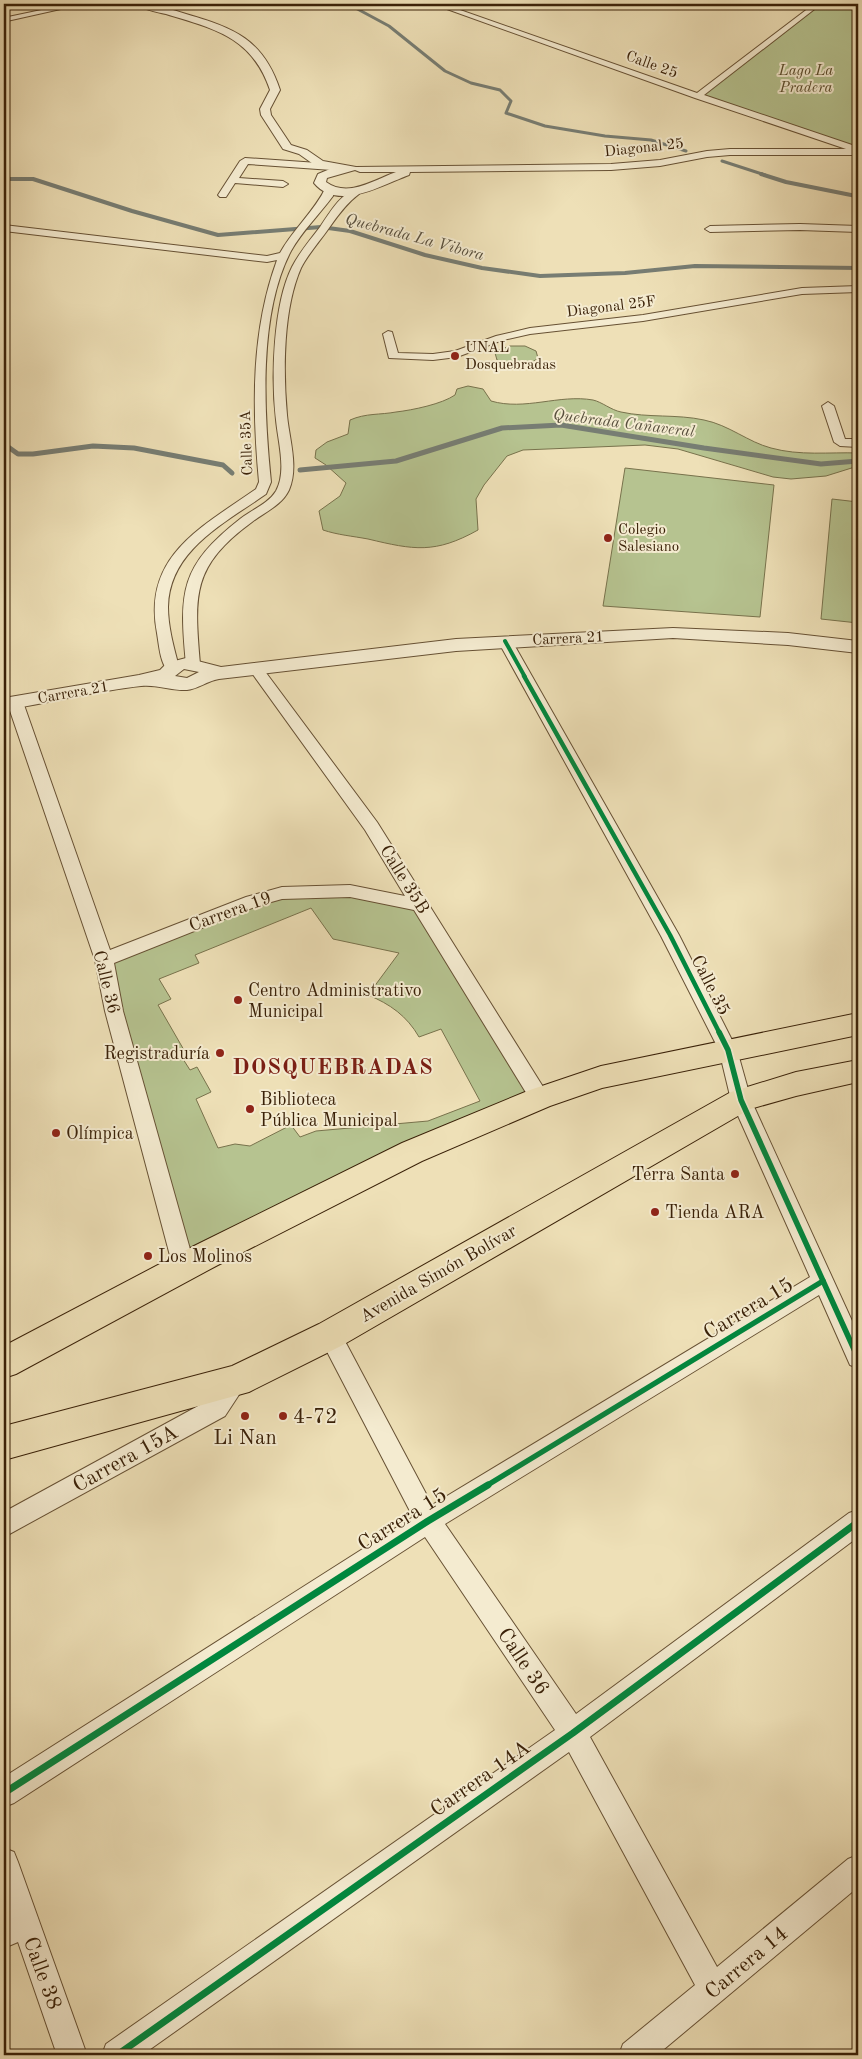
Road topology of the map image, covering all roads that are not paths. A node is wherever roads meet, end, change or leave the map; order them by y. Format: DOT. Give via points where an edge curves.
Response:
graph roads {
  1 [pos="79,4"];
  2 [pos="142,4"];
  3 [pos="437,4"];
  4 [pos="818,4"];
  5 [pos="4,17"];
  6 [pos="698,96"];
  7 [pos="287,147"];
  8 [pos="858,153"];
  9 [pos="304,165"];
  10 [pos="332,166"];
  11 [pos="432,168"];
  12 [pos="356,169"];
  13 [pos="322,176"];
  14 [pos="233,180"];
  15 [pos="379,183"];
  16 [pos="283,184"];
  17 [pos="328,192"];
  18 [pos="356,192"];
  19 [pos="223,195"];
  20 [pos="4,228"];
  21 [pos="710,229"];
  22 [pos="858,229"];
  23 [pos="4,232"];
  24 [pos="309,248"];
  25 [pos="283,256"];
  26 [pos="278,270"];
  27 [pos="858,289"];
  28 [pos="388,334"];
  29 [pos="828,406"];
  30 [pos="281,413"];
  31 [pos="261,414"];
  32 [pos="858,443"];
  33 [pos="189,619"];
  34 [pos="162,623"];
  35 [pos="505,641"];
  36 [pos="858,647"];
  37 [pos="256,669"];
  38 [pos="203,670"];
  39 [pos="170,673"];
  40 [pos="9,703"];
  41 [pos="421,905"];
  42 [pos="104,960"];
  43 [pos="858,1024"];
  44 [pos="728,1050"];
  45 [pos="858,1071"];
  46 [pos="540,1098"];
  47 [pos="741,1100"];
  48 [pos="184,1267"];
  49 [pos="823,1281"];
  50 [pos="330,1335"];
  51 [pos="858,1358"];
  52 [pos="4,1363"];
  53 [pos="237,1381"];
  54 [pos="4,1443"];
  55 [pos="428,1520"];
  56 [pos="858,1522"];
  57 [pos="4,1525"];
  58 [pos="573,1733"];
  59 [pos="4,1793"];
  60 [pos="4,1862"];
  61 [pos="858,1869"];
  62 [pos="14,1928"];
  63 [pos="713,1989"];
  64 [pos="72,2055"];
  65 [pos="117,2055"];
  66 [pos="634,2055"];
  1 -- 5 [label="street"];
  2 -- 7 [label="street" via="219,27 254,50 271,74 275,90 265,109 266,115"];
  3 -- 6 [label="street, Calle 25"];
  4 -- 6 [label="street"];
  6 -- 8 [label="street, Calle 25" via="852,148"];
  7 -- 9 [label="street" via="285,154"];
  7 -- 10 [label="street, Diagonal 25" via="303,152 320,164"];
  8 -- 11 [label="street, Diagonal 25" via="730,152 629,166"];
  9 -- 10 [label="street"];
  9 -- 13 [label="street"];
  9 -- 14 [label="street" via="245,161"];
  10 -- 12 [label="street, Diagonal 25"];
  11 -- 12 [label="street, Diagonal 25"];
  11 -- 15 [label="street, Diagonal 25"];
  12 -- 13 [label="street" via="334,170"];
  12 -- 15 [label="street" via="379,176"];
  13 -- 17 [label="street" via="320,183"];
  14 -- 16 [label="street"];
  14 -- 19 [label="street"];
  15 -- 18 [label="street"];
  17 -- 18 [label="street"];
  17 -- 25 [label="street, Calle 35A"];
  18 -- 24 [label="street" via="345,199"];
  20 -- 25 [label="street" via="267,259"];
  21 -- 22 [label="street"];
  23 -- 26 [label="street" via="265,263"];
  24 -- 30 [label="street" via="296,269 282,332"];
  25 -- 26 [label="street, Calle 35A"];
  26 -- 31 [label="street, Calle 35A" via="262,332"];
  27 -- 28 [label="street, Diagonal 25F" via="802,290 643,318 530,331 457,354 433,357 393,356"];
  29 -- 32 [label="street" via="840,442"];
  30 -- 31 [label="street"];
  30 -- 33 [label="street" via="286,459 283,490 276,499 211,549 191,588"];
  31 -- 34 [label="street, Calle 35A" via="265,482 261,491 188,544 173,565 162,590"];
  33 -- 34 [label="street"];
  33 -- 38 [label="street"];
  34 -- 39 [label="street, Calle 35A"];
  35 -- 36 [label="street, Carrera 21" via="673,633 788,639"];
  35 -- 37 [label="street, Carrera 21"];
  35 -- 44 [label="street, Calle 35" via="670,935"];
  37 -- 38 [label="street, Carrera 21"];
  37 -- 41 [label="street, Calle 35B" via="371,826"];
  38 -- 39 [label="street, Carrera 21" via="192,683 184,684"];
  39 -- 40 [label="street, Carrera 21"];
  40 -- 42 [label="street, Calle 36"];
  41 -- 42 [label="street, Carrera 19" via="350,892 282,893 252,901"];
  41 -- 46 [label="street, Calle 35B"];
  42 -- 48 [label="street, Calle 36" via="114,1010"];
  43 -- 44 [label="main road"];
  44 -- 46 [label="main road" via="601,1077"];
  44 -- 47 [label="street, Calle 35"];
  45 -- 47 [label="main road, Avenida Simón Bolívar"];
  46 -- 48 [label="main road" via="412,1152"];
  47 -- 49 [label="street, Calle 35"];
  47 -- 50 [label="main road, Avenida Simón Bolívar"];
  48 -- 52 [label="main road"];
  49 -- 51 [label="street, Calle 35"];
  49 -- 55 [label="street, Carrera 15"];
  50 -- 53 [label="main road, Avenida Simón Bolívar"];
  50 -- 55 [label="street, Calle 36"];
  53 -- 54 [label="main road, Avenida Simón Bolívar"];
  53 -- 57 [label="street, Carrera 15A" via="217,1408"];
  55 -- 58 [label="street, Calle 36"];
  55 -- 59 [label="street, Carrera 15"];
  56 -- 58 [label="street, Carrera 14A"];
  58 -- 63 [label="street, Calle 36"];
  58 -- 65 [label="street, Carrera 14A"];
  60 -- 62 [label="street, Calle 38"];
  61 -- 63 [label="street, Carrera 14"];
  62 -- 64 [label="street, Calle 38"];
  63 -- 66 [label="street, Carrera 14"];
}
